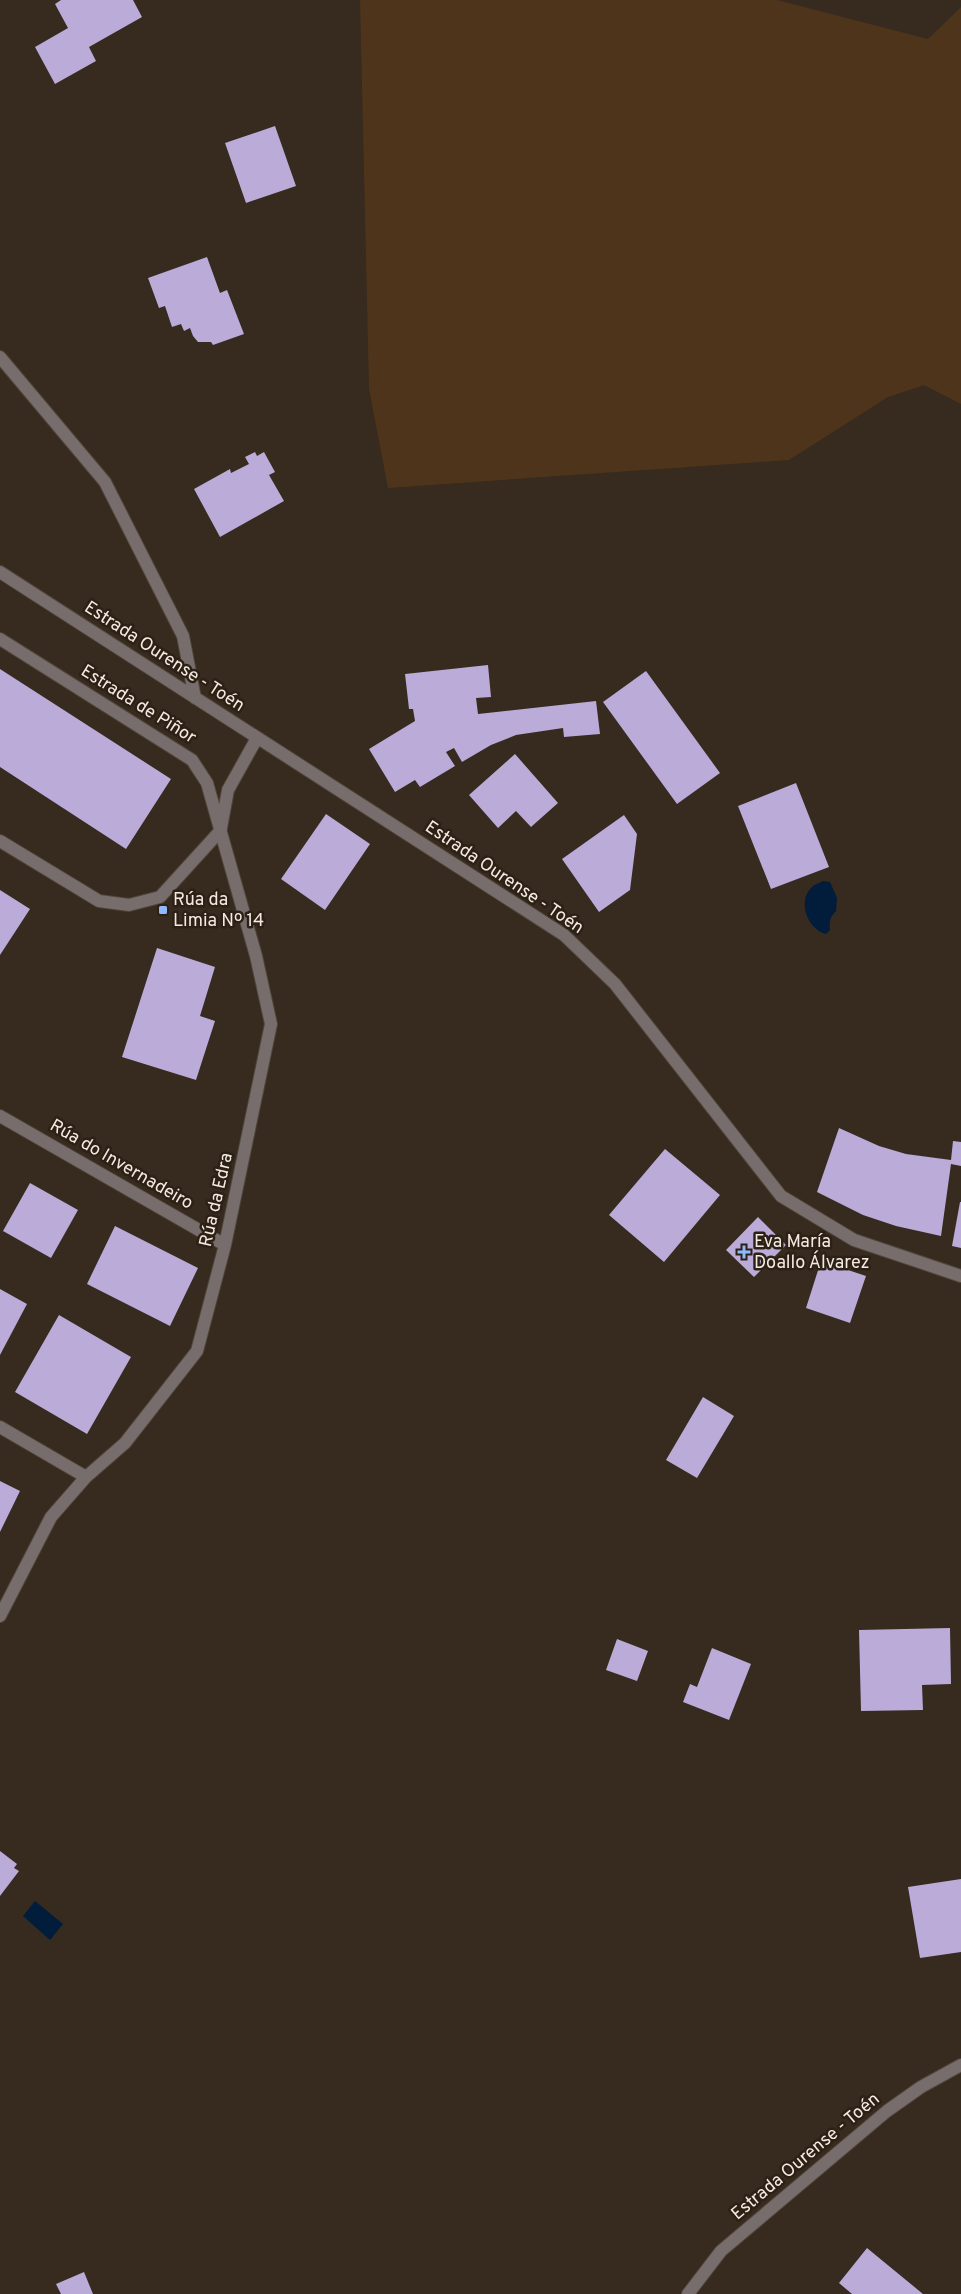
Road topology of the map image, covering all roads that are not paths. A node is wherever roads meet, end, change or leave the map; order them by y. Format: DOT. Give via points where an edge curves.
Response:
graph roads {
  1 [pos="0,357"];
  2 [pos="0,572"];
  3 [pos="0,639"];
  4 [pos="195,698"];
  5 [pos="257,738"];
  6 [pos="221,830"];
  7 [pos="0,841"];
  8 [pos="0,1116"];
  9 [pos="226,1245"];
  10 [pos="961,1276"];
  11 [pos="0,1427"];
  12 [pos="86,1477"];
  13 [pos="4,1600"];
  14 [pos="0,1616"];
  15 [pos="961,2065"];
  16 [pos="688,2294"];
  1 -- 4 [label="street" via="105,482 183,636"];
  2 -- 4 [label="street, Estrada Ourense - Toén"];
  3 -- 6 [label="street, Estrada de Piñor" via="192,760 207,783"];
  4 -- 5 [label="street, Estrada Ourense - Toén"];
  5 -- 6 [label="street, Rúa da Edra" via="228,790"];
  5 -- 10 [label="street, Estrada Ourense - Toén" via="564,935 615,984 781,1196 854,1240"];
  6 -- 7 [label="street" via="160,897 129,905 99,901"];
  6 -- 9 [label="street, Rúa da Edra" via="271,1024"];
  8 -- 9 [label="street, Rúa do Invernadeiro"];
  9 -- 12 [label="street, Rúa da Edra" via="197,1350 125,1443"];
  11 -- 12 [label="street"];
  12 -- 13 [label="street, Rúa da Edra" via="51,1517"];
  13 -- 14 [label="street, Rúa da Edra"];
  15 -- 16 [label="street, Estrada Ourense - Toén" via="921,2087 880,2117 721,2251"];
}
